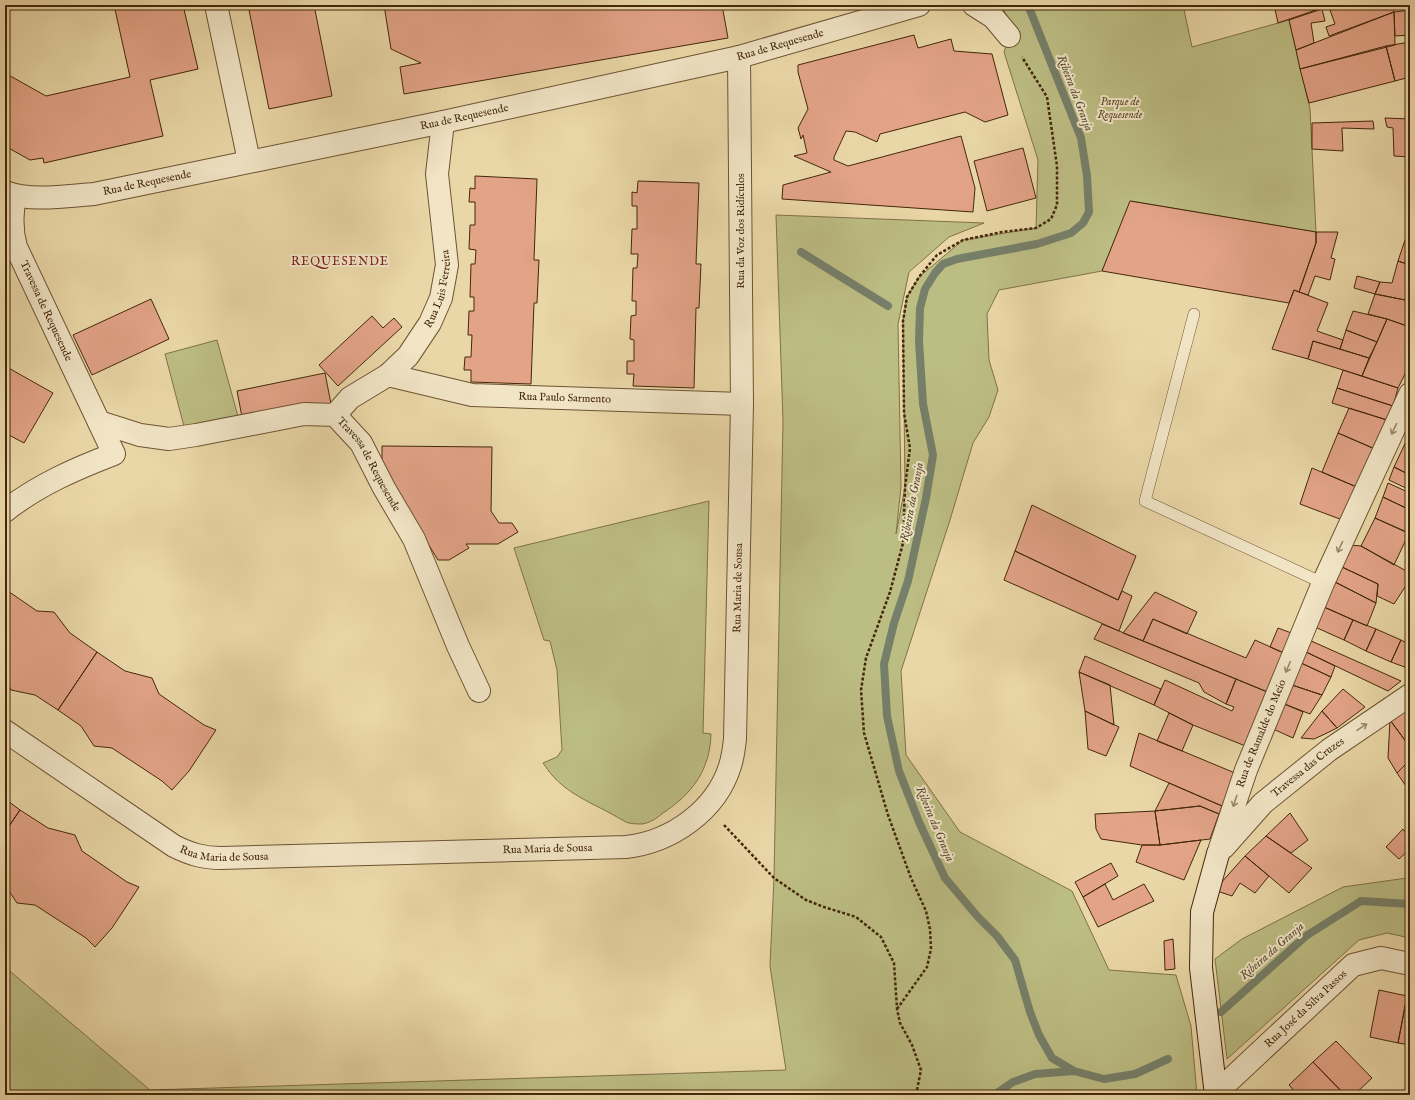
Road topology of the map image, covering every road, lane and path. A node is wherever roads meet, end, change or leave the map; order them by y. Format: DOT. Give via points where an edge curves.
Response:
graph roads {
  1 [pos="216,5"];
  2 [pos="919,5"];
  3 [pos="974,5"];
  4 [pos="1009,36"];
  5 [pos="739,57"];
  6 [pos="442,122"];
  7 [pos="249,161"];
  8 [pos="10,194"];
  9 [pos="1194,314"];
  10 [pos="388,375"];
  11 [pos="1410,394"];
  12 [pos="742,404"];
  13 [pos="335,415"];
  14 [pos="99,422"];
  15 [pos="5,511"];
  16 [pos="1323,583"];
  17 [pos="479,691"];
  18 [pos="1410,695"];
  19 [pos="5,731"];
  20 [pos="706,807"];
  21 [pos="1218,854"];
  22 [pos="1410,964"];
  23 [pos="897,1010"];
  24 [pos="1216,1094"];
  25 [pos="916,1095"];
  1 -- 7 [label="street"];
  2 -- 5 [label="street, Rua de Requesende"];
  3 -- 4 [label="street" via="993,17"];
  4 -- 23 [label="path" via="1047,97 1057,166 1057,205 1051,219 1036,228 963,240 937,255 907,297 903,321 904,414 910,448 905,487 903,543 890,592 866,658 861,690 864,733 888,815 926,911 930,929 931,949 927,967"];
  5 -- 6 [label="street, Rua de Requesende"];
  5 -- 12 [label="street, Rua da Voz dos Ridículos"];
  6 -- 7 [label="street, Rua de Requesende"];
  6 -- 10 [label="street, Rua Luis Ferreira" via="436,174 448,265 441,298 430,324 408,356"];
  7 -- 8 [label="street, Rua de Requesende" via="94,194 55,198"];
  8 -- 14 [label="street, Travessa de Requesende" via="16,247"];
  9 -- 16 [label="lane" via="1144,502"];
  10 -- 12 [label="street, Rua Paulo Sarmento" via="472,395"];
  10 -- 13 [label="street, Rua Luis Ferreira" via="350,398"];
  11 -- 16 [label="street, Rua de Ramalde do Meio, one-way"];
  12 -- 20 [label="street, Rua Maria de Sousa" via="735,738 725,778"];
  13 -- 14 [label="street, Travessa de Requesende" via="304,414 169,438 140,435"];
  13 -- 17 [label="street, Travessa de Requesende" via="361,443 414,539"];
  14 -- 15 [label="street, Travessa de Requesende" via="114,454 53,479"];
  16 -- 21 [label="street, Rua de Ramalde do Meio, one-way" via="1246,770"];
  21 -- 18 [label="street, Travessa das Cruzes, one-way" via="1263,803 1329,750"];
  19 -- 20 [label="street, Rua Maria de Sousa" via="174,846 205,857 636,846 655,841 678,830"];
  20 -- 23 [label="path" via="774,878 806,900 856,917 881,937 894,963"];
  21 -- 24 [label="street, Rua de Ramalde do Meio" via="1202,912 1201,954"];
  22 -- 24 [label="street, Rua José da Silva Passos" via="1381,958 1353,965"];
  23 -- 25 [label="path" via="900,1023 921,1070"];
}
